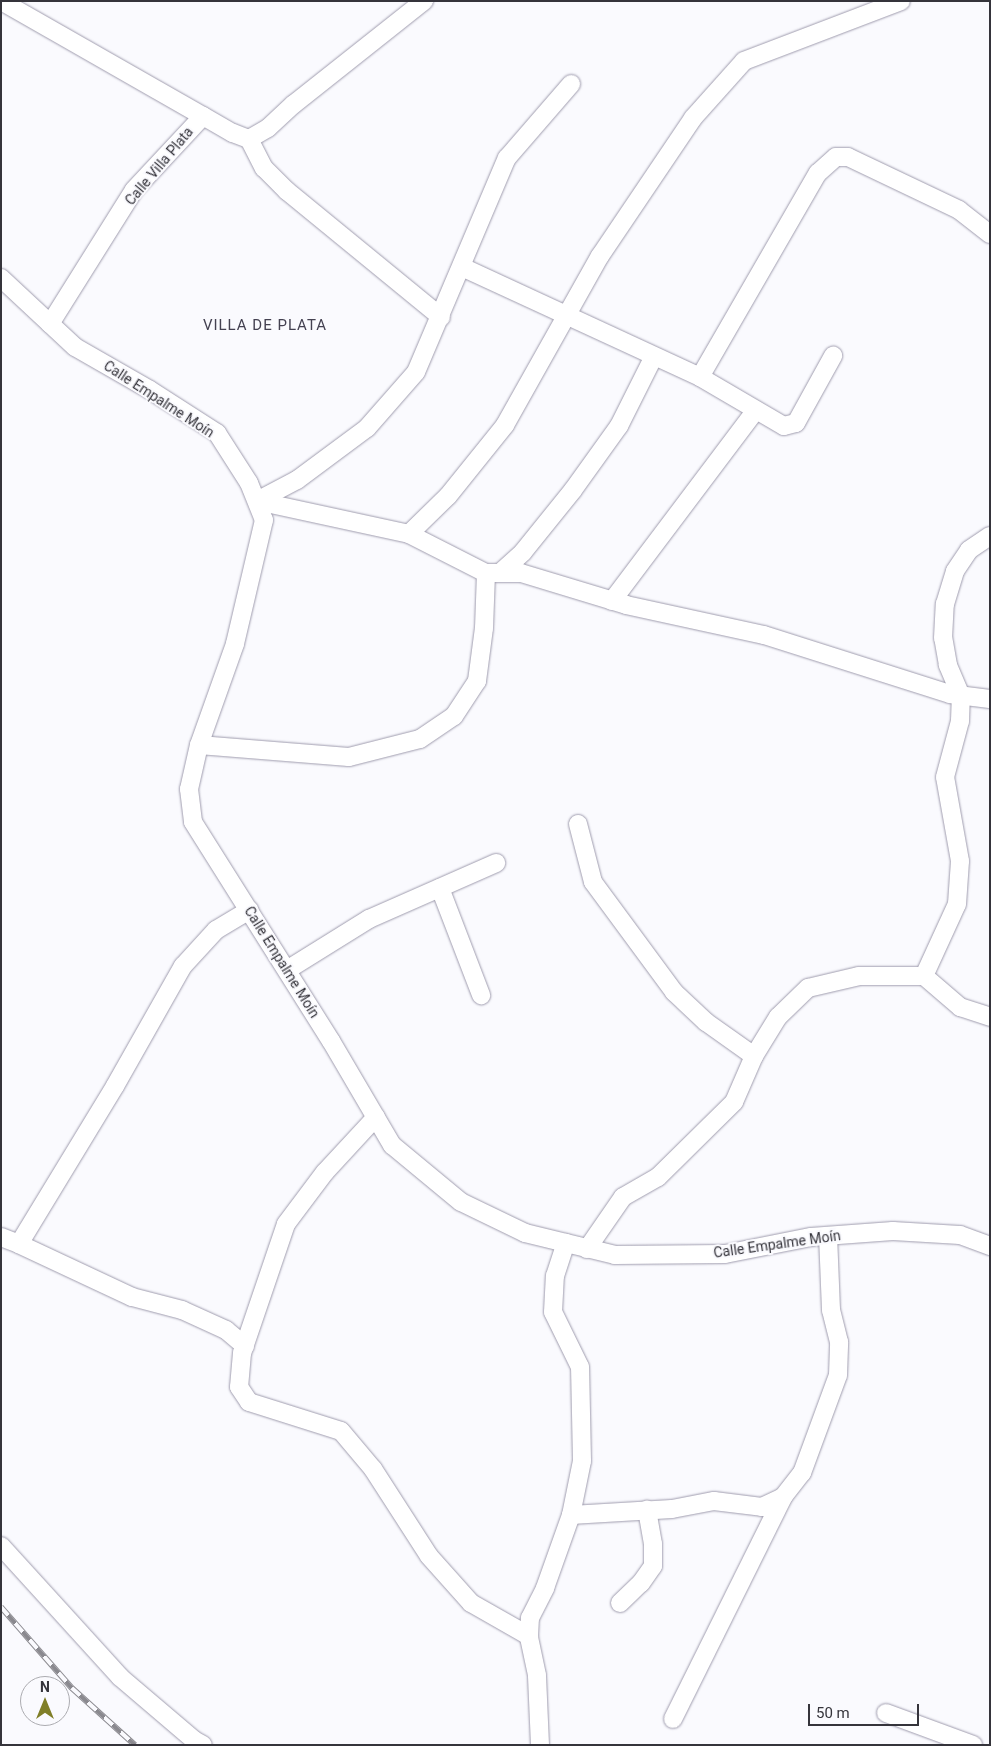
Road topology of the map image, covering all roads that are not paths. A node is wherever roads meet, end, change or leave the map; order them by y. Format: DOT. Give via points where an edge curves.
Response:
graph roads {
  1 [pos="424,1"];
  2 [pos="901,1"];
  3 [pos="2,3"];
  4 [pos="571,84"];
  5 [pos="203,116"];
  6 [pos="249,139"];
  7 [pos="990,234"];
  8 [pos="462,267"];
  9 [pos="1,278"];
  10 [pos="567,316"];
  11 [pos="441,317"];
  12 [pos="50,324"];
  13 [pos="654,356"];
  14 [pos="834,356"];
  15 [pos="700,377"];
  16 [pos="756,410"];
  17 [pos="257,501"];
  18 [pos="410,534"];
  19 [pos="990,536"];
  20 [pos="493,573"];
  21 [pos="612,601"];
  22 [pos="961,696"];
  23 [pos="990,699"];
  24 [pos="199,745"];
  25 [pos="578,824"];
  26 [pos="496,863"];
  27 [pos="440,888"];
  28 [pos="249,910"];
  29 [pos="287,970"];
  30 [pos="924,976"];
  31 [pos="481,995"];
  32 [pos="990,1017"];
  33 [pos="754,1056"];
  34 [pos="376,1117"];
  35 [pos="828,1236"];
  36 [pos="1,1237"];
  37 [pos="566,1243"];
  38 [pos="19,1244"];
  39 [pos="990,1246"];
  40 [pos="587,1249"];
  41 [pos="245,1346"];
  42 [pos="783,1498"];
  43 [pos="647,1510"];
  44 [pos="571,1515"];
  45 [pos="1,1546"];
  46 [pos="620,1602"];
  47 [pos="528,1636"];
  48 [pos="886,1712"];
  49 [pos="672,1720"];
  50 [pos="203,1745"];
  51 [pos="540,1745"];
  52 [pos="973,1745"];
  1 -- 6 [label="street" via="268,128"];
  2 -- 10 [label="street" via="744,61 693,118 600,256"];
  3 -- 5 [label="street"];
  4 -- 8 [label="street" via="506,158"];
  5 -- 6 [label="street, Calle Villa Plata"];
  5 -- 12 [label="street, Calle Villa Plata" via="134,190"];
  6 -- 11 [label="street" via="264,168 287,191"];
  7 -- 15 [label="street" via="959,210 848,157 836,157 818,173"];
  8 -- 10 [label="street"];
  8 -- 11 [label="street"];
  9 -- 12 [label="street, Calle Empalme Moín"];
  10 -- 13 [label="street"];
  10 -- 18 [label="street" via="505,425 448,496"];
  11 -- 17 [label="street" via="416,372 367,428 297,480"];
  12 -- 17 [label="street, Calle Empalme Moín" via="75,347 216,433"];
  13 -- 15 [label="street"];
  13 -- 20 [label="street" via="619,426 572,490 523,552"];
  14 -- 16 [label="street" via="796,423 784,426"];
  15 -- 16 [label="street"];
  16 -- 21 [label="street"];
  17 -- 18 [label="street"];
  17 -- 24 [label="street, Calle Empalme Moín" via="264,520 259,550 235,644"];
  18 -- 20 [label="street"];
  19 -- 22 [label="street" via="969,550 955,571 945,604 943,638 948,665"];
  20 -- 21 [label="street" via="521,573"];
  20 -- 24 [label="street" via="477,681 454,716 420,739 349,757"];
  21 -- 22 [label="street" via="764,635"];
  22 -- 23 [label="street"];
  22 -- 30 [label="street" via="960,721 945,777 960,861 957,904"];
  24 -- 28 [label="street, Calle Empalme Moín" via="189,789 193,822"];
  25 -- 33 [label="street" via="593,882 674,992 706,1022"];
  26 -- 27 [label="street"];
  27 -- 29 [label="street" via="369,919"];
  27 -- 31 [label="street"];
  28 -- 29 [label="street, Calle Empalme Moín"];
  28 -- 38 [label="street" via="216,930 183,966"];
  29 -- 34 [label="street, Calle Empalme Moín"];
  30 -- 32 [label="street" via="960,1007"];
  30 -- 33 [label="street" via="859,976 808,988 778,1017"];
  33 -- 40 [label="street" via="734,1102 658,1177 623,1197"];
  34 -- 37 [label="street, Calle Empalme Moín" via="392,1145 460,1202 525,1233"];
  34 -- 41 [label="street" via="325,1172 286,1224"];
  35 -- 39 [label="street, Calle Empalme Moín" via="893,1231 960,1234"];
  35 -- 40 [label="street, Calle Empalme Moín" via="725,1254 615,1256"];
  35 -- 42 [label="street" via="830,1310 839,1342 838,1375 802,1472"];
  36 -- 38 [label="street"];
  37 -- 40 [label="street, Calle Empalme Moín"];
  37 -- 44 [label="street" via="555,1276 553,1312 580,1368 582,1461"];
  38 -- 41 [label="street" via="132,1297 182,1310 226,1330"];
  41 -- 47 [label="street" via="238,1387 249,1402 341,1431 374,1469 429,1556 471,1603"];
  42 -- 43 [label="street" via="762,1507 714,1501"];
  42 -- 49 [label="street"];
  43 -- 44 [label="street"];
  43 -- 46 [label="street" via="654,1544 654,1566"];
  44 -- 47 [label="street" via="545,1588 530,1618"];
  45 -- 50 [label="street" via="120,1677"];
  47 -- 51 [label="street" via="537,1675"];
  48 -- 52 [label="street"];
}
